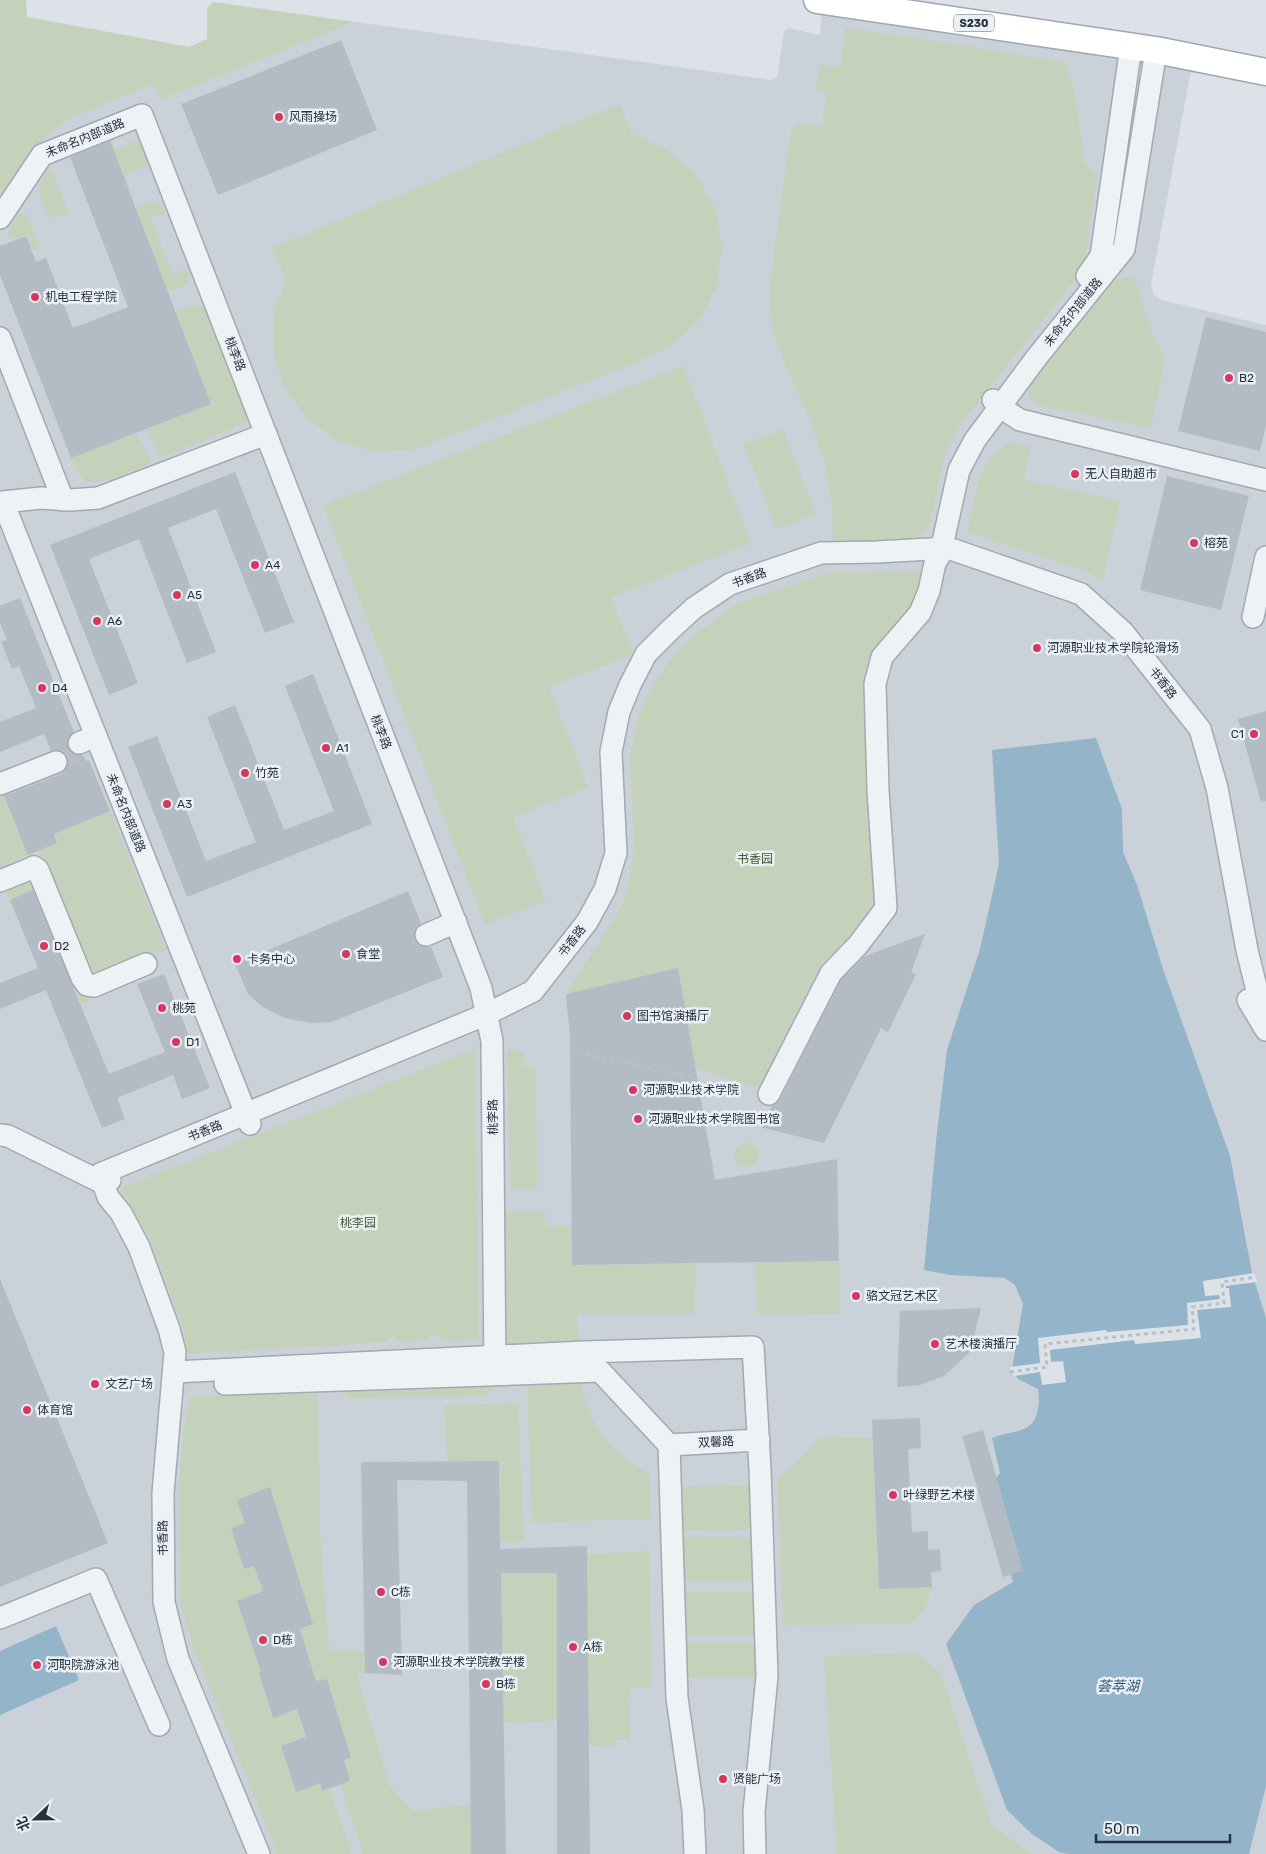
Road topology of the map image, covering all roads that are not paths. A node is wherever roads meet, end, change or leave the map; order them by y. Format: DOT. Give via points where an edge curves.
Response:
graph roads {
  1 [pos="817,0"];
  2 [pos="1131,46"];
  3 [pos="1156,50"];
  4 [pos="1266,72"];
  5 [pos="139,116"];
  6 [pos="0,218"];
  7 [pos="0,338"];
  8 [pos="997,403"];
  9 [pos="261,432"];
  10 [pos="1266,480"];
  11 [pos="61,496"];
  12 [pos="1,502"];
  13 [pos="936,554"];
  14 [pos="1266,557"];
  15 [pos="1252,617"];
  16 [pos="0,774"];
  17 [pos="0,784"];
  18 [pos="0,881"];
  19 [pos="451,924"];
  20 [pos="426,935"];
  21 [pos="146,964"];
  22 [pos="1266,1010"];
  23 [pos="483,1020"];
  24 [pos="1266,1030"];
  25 [pos="769,1094"];
  26 [pos="245,1120"];
  27 [pos="0,1125"];
  28 [pos="0,1135"];
  29 [pos="105,1177"];
  30 [pos="491,1365"];
  31 [pos="176,1379"];
  32 [pos="759,1440"];
  33 [pos="669,1445"];
  34 [pos="0,1618"];
  35 [pos="159,1726"];
  36 [pos="259,1854"];
  37 [pos="267,1854"];
  38 [pos="695,1854"];
  39 [pos="755,1854"];
  1 -- 2 [label="main road, S230"];
  2 -- 3 [label="main road, S230"];
  2 -- 8 [label="street, 未命名内部道路" via="1101,256"];
  3 -- 4 [label="main road, S230"];
  3 -- 8 [label="street, 未命名内部道路" via="1124,249"];
  5 -- 6 [label="street, 未命名内部道路" via="42,155"];
  5 -- 9 [label="street, 桃李路"];
  7 -- 11 [label="street"];
  8 -- 10 [label="street" via="1020,420"];
  8 -- 13 [label="street, 未命名内部道路" via="970,432 954,462"];
  9 -- 11 [label="street, 未命名内部道路" via="96,491"];
  9 -- 19 [label="street, 桃李路"];
  11 -- 12 [label="street, 未命名内部道路"];
  12 -- 26 [label="street, 未命名内部道路" via="90,744"];
  13 -- 22 [label="street, 书香路" via="948,548 1081,594 1123,632 1200,729 1217,788 1250,960 1259,998"];
  13 -- 23 [label="street, 书香路" via="823,559 733,590 675,636 654,659 625,715 617,754 622,855 610,892 592,928 538,998"];
  13 -- 24 [label="street, 书香路" via="949,555 1074,601 1115,637 1190,734 1209,792 1237,954 1249,1002"];
  13 -- 25 [label="street, 未命名内部道路" via="929,591 920,614 882,657 875,684 886,908 832,973"];
  14 -- 15 [label="street"];
  16 -- 17 [label="street" via="54,758"];
  18 -- 21 [label="street" via="34,867 38,870 87,985 94,986"];
  19 -- 20 [label="street"];
  19 -- 23 [label="street, 桃李路"];
  23 -- 26 [label="street, 书香路"];
  23 -- 30 [label="street, 桃李路" via="492,1041"];
  26 -- 29 [label="street, 书香路"];
  27 -- 29 [label="street" via="11,1127"];
  28 -- 29 [label="street"];
  29 -- 31 [label="street, 书香路" via="145,1244 176,1326 181,1351"];
  30 -- 31 [label="street"];
  30 -- 32 [label="street" via="753,1347"];
  30 -- 33 [label="street" via="600,1371"];
  31 -- 36 [label="street, 书香路" via="163,1493 164,1602 178,1659"];
  31 -- 37 [label="street, 书香路" via="170,1494 172,1602 186,1656"];
  32 -- 33 [label="street, 双馨路"];
  32 -- 39 [label="street" via="767,1676 754,1812"];
  33 -- 38 [label="street" via="677,1698 693,1810"];
  34 -- 35 [label="street" via="96,1579"];
}
